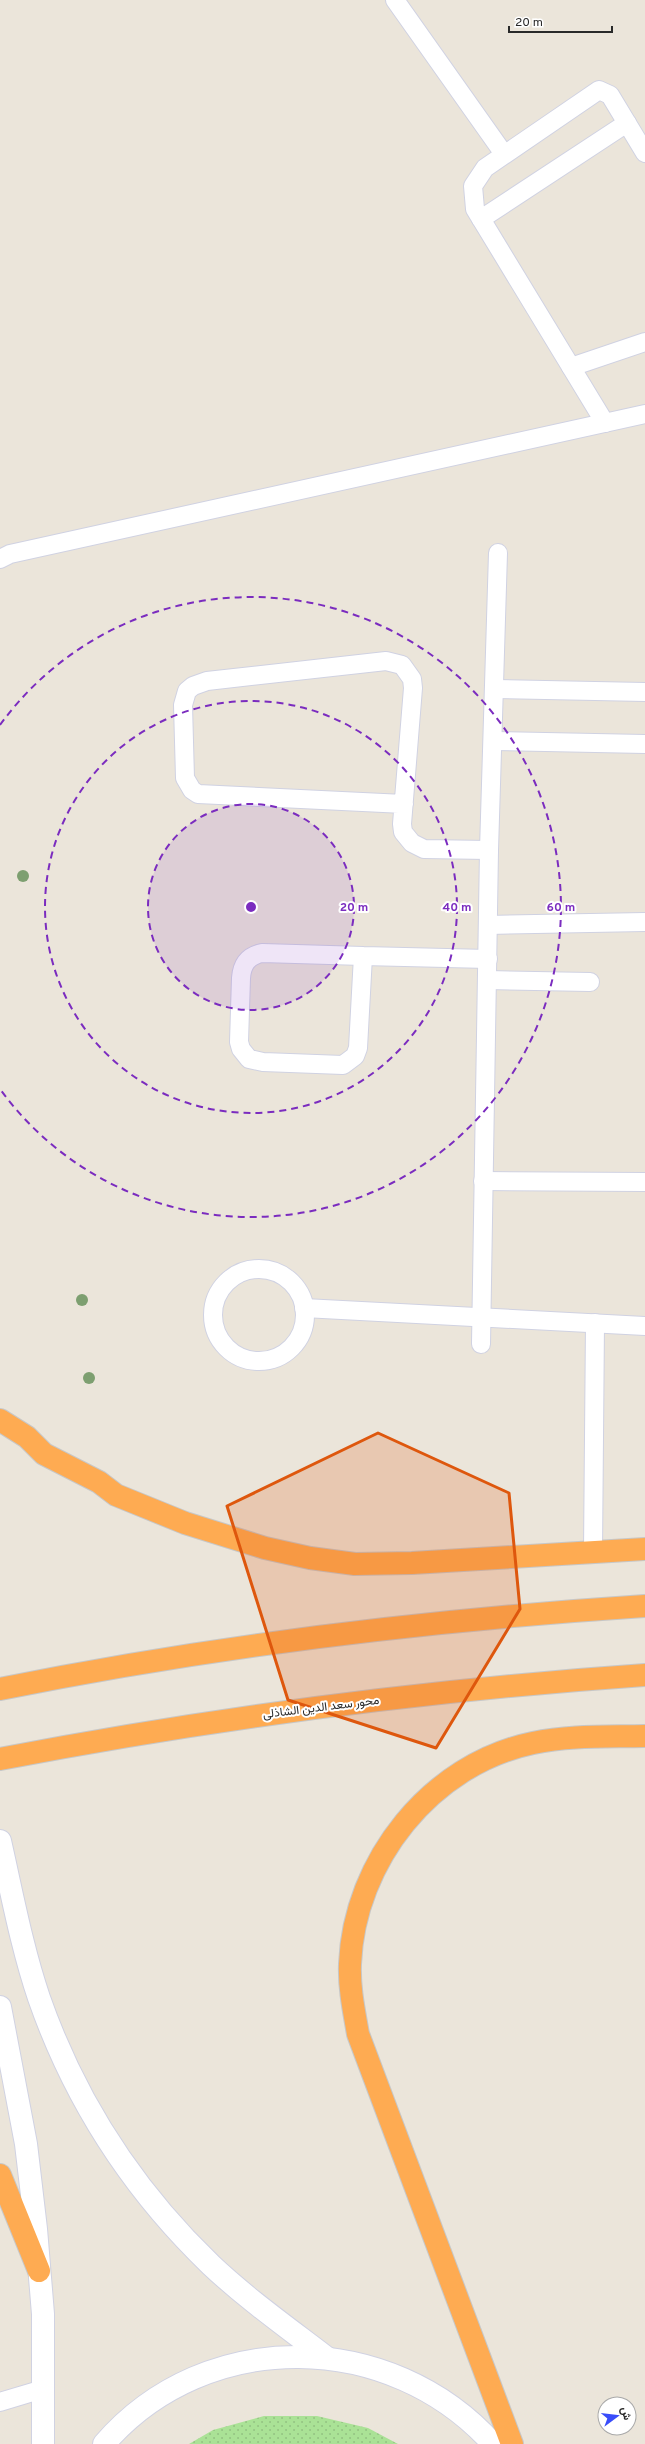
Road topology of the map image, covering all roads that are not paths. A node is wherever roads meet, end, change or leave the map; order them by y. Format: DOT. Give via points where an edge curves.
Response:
graph roads {
  1 [pos="395,0"];
  2 [pos="627,123"];
  3 [pos="645,153"];
  4 [pos="504,154"];
  5 [pos="481,219"];
  6 [pos="645,342"];
  7 [pos="571,367"];
  8 [pos="645,414"];
  9 [pos="605,423"];
  10 [pos="3,554"];
  11 [pos="498,554"];
  12 [pos="494,689"];
  13 [pos="645,692"];
  14 [pos="493,741"];
  15 [pos="645,744"];
  16 [pos="404,804"];
  17 [pos="490,850"];
  18 [pos="645,922"];
  19 [pos="488,925"];
  20 [pos="363,956"];
  21 [pos="488,959"];
  22 [pos="487,980"];
  23 [pos="590,982"];
  24 [pos="483,1181"];
  25 [pos="645,1182"];
  26 [pos="304,1308"];
  27 [pos="481,1317"];
  28 [pos="595,1323"];
  29 [pos="645,1326"];
  30 [pos="481,1344"];
  31 [pos="0,1420"];
  32 [pos="645,1549"];
  33 [pos="593,1552"];
  34 [pos="645,1606"];
  35 [pos="645,1675"];
  36 [pos="0,1689"];
  37 [pos="645,1736"];
  38 [pos="0,1759"];
  39 [pos="0,1842"];
  40 [pos="0,2007"];
  41 [pos="0,2176"];
  42 [pos="39,2271"];
  43 [pos="328,2358"];
  44 [pos="43,2389"];
  45 [pos="0,2402"];
  46 [pos="43,2444"];
  47 [pos="104,2444"];
  48 [pos="493,2444"];
  49 [pos="512,2444"];
  1 -- 4 [label="lane"];
  2 -- 3 [label="lane"];
  2 -- 4 [label="lane" via="610,95 599,90"];
  2 -- 5 [label="lane"];
  4 -- 5 [label="lane" via="485,168 473,186 475,209"];
  5 -- 7 [label="lane"];
  6 -- 7 [label="lane"];
  7 -- 9 [label="lane"];
  8 -- 9 [label="lane"];
  9 -- 10 [label="lane"];
  11 -- 12 [label="lane"];
  12 -- 13 [label="lane"];
  12 -- 14 [label="lane"];
  14 -- 15 [label="lane"];
  14 -- 17 [label="lane"];
  16 -- 16 [label="lane" via="413,688 412,679 402,665 386,660 207,681 193,686 184,698 185,778 192,790 198,794"];
  16 -- 17 [label="lane" via="403,832 418,847"];
  17 -- 19 [label="lane"];
  18 -- 19 [label="lane"];
  19 -- 21 [label="lane"];
  20 -- 20 [label="lane" via="262,953 248,958 241,971 239,1042 249,1059 335,1066 350,1061 358,1048"];
  20 -- 21 [label="lane"];
  21 -- 22 [label="lane"];
  22 -- 23 [label="lane"];
  22 -- 24 [label="lane"];
  24 -- 25 [label="lane"];
  24 -- 27 [label="lane"];
  26 -- 26 [label="lane" via="295,1288 278,1273 262,1269 247,1270 223,1287 216,1300 213,1315 215,1330 222,1343 234,1354 248,1360 263,1361 277,1358 290,1350 300,1337 304,1323"];
  26 -- 27 [label="lane"];
  27 -- 28 [label="lane"];
  27 -- 30 [label="lane"];
  28 -- 29 [label="lane"];
  28 -- 33 [label="lane"];
  31 -- 33 [label="highway" via="27,1437 44,1454 99,1482 116,1495 185,1523 265,1548 355,1564"];
  32 -- 33 [label="highway"];
  34 -- 36 [label="highway" via="456,1622 266,1644"];
  35 -- 38 [label="highway, محور سعد الدين الشاذلى" via="510,1686 326,1706 144,1733"];
  37 -- 49 [label="highway" via="566,1738 533,1743 500,1753 441,1786 415,1809 376,1865 362,1896 354,1930 350,1965 352,2000 358,2034"];
  39 -- 43 [label="main road" via="39,1997 58,2048 109,2142 144,2193 212,2266"];
  40 -- 42 [label="main road" via="26,2144"];
  41 -- 42 [label="highway"];
  42 -- 44 [label="main road" via="43,2314"];
  43 -- 47 [label="main road" via="281,2357 250,2361 188,2380 135,2414"];
  43 -- 48 [label="main road" via="376,2368 434,2394 460,2412"];
  44 -- 45 [label="lane"];
  44 -- 46 [label="main road"];
}
